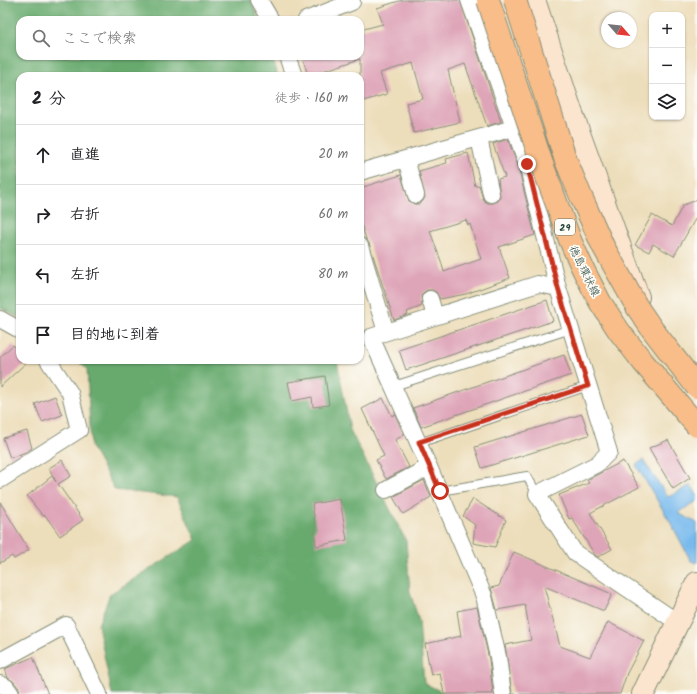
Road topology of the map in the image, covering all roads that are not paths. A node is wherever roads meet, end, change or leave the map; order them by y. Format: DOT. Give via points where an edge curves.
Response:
graph roads {
  1 [pos="259,0"];
  2 [pos="469,0"];
  3 [pos="488,0"];
  4 [pos="514,0"];
  5 [pos="534,0"];
  6 [pos="352,2"];
  7 [pos="269,16"];
  8 [pos="316,16"];
  9 [pos="288,60"];
  10 [pos="293,72"];
  11 [pos="571,111"];
  12 [pos="514,128"];
  13 [pos="479,138"];
  14 [pos="406,159"];
  15 [pos="364,171"];
  16 [pos="491,194"];
  17 [pos="416,195"];
  18 [pos="364,259"];
  19 [pos="558,288"];
  20 [pos="430,299"];
  21 [pos="436,316"];
  22 [pos="0,319"];
  23 [pos="16,328"];
  24 [pos="571,329"];
  25 [pos="386,332"];
  26 [pos="51,364"];
  27 [pos="697,372"];
  28 [pos="394,386"];
  29 [pos="588,386"];
  30 [pos="697,387"];
  31 [pos="697,426"];
  32 [pos="419,442"];
  33 [pos="430,467"];
  34 [pos="0,480"];
  35 [pos="386,490"];
  36 [pos="440,491"];
  37 [pos="537,494"];
  38 [pos="697,583"];
  39 [pos="677,622"];
  40 [pos="0,661"];
  41 [pos="0,684"];
  42 [pos="11,694"];
  43 [pos="99,694"];
  44 [pos="503,694"];
  45 [pos="643,694"];
  1 -- 7 [label="street"];
  2 -- 12 [label="street"];
  3 -- 31 [label="main road, 徳島環状線 / 29, bridge" via="541,161 584,271 618,331"];
  4 -- 30 [label="main road, 29, bridge" via="565,158 603,246 652,329"];
  5 -- 11 [label="street"];
  6 -- 8 [label="street"];
  9 -- 10 [label="street"];
  11 -- 12 [label="street"];
  11 -- 27 [label="street" via="641,304"];
  12 -- 13 [label="street"];
  12 -- 19 [label="street" via="527,164"];
  13 -- 14 [label="street"];
  13 -- 16 [label="street"];
  14 -- 15 [label="street"];
  14 -- 17 [label="street"];
  18 -- 25 [label="street"];
  19 -- 21 [label="street" via="538,284"];
  19 -- 24 [label="street"];
  20 -- 21 [label="street"];
  21 -- 25 [label="street"];
  22 -- 23 [label="street"];
  24 -- 28 [label="lane"];
  24 -- 29 [label="street"];
  25 -- 28 [label="street" via="371,337"];
  26 -- 34 [label="street" via="70,394 79,430"];
  28 -- 32 [label="street"];
  29 -- 32 [label="lane"];
  29 -- 37 [label="street" via="609,452 597,464"];
  32 -- 33 [label="street"];
  33 -- 35 [label="street"];
  33 -- 36 [label="street"];
  36 -- 37 [label="lane" via="527,476"];
  36 -- 44 [label="street" via="484,596 498,657"];
  37 -- 39 [label="street" via="576,553"];
  38 -- 39 [label="street"];
  39 -- 45 [label="street"];
  40 -- 43 [label="street" via="66,625"];
  41 -- 42 [label="street"];
}
